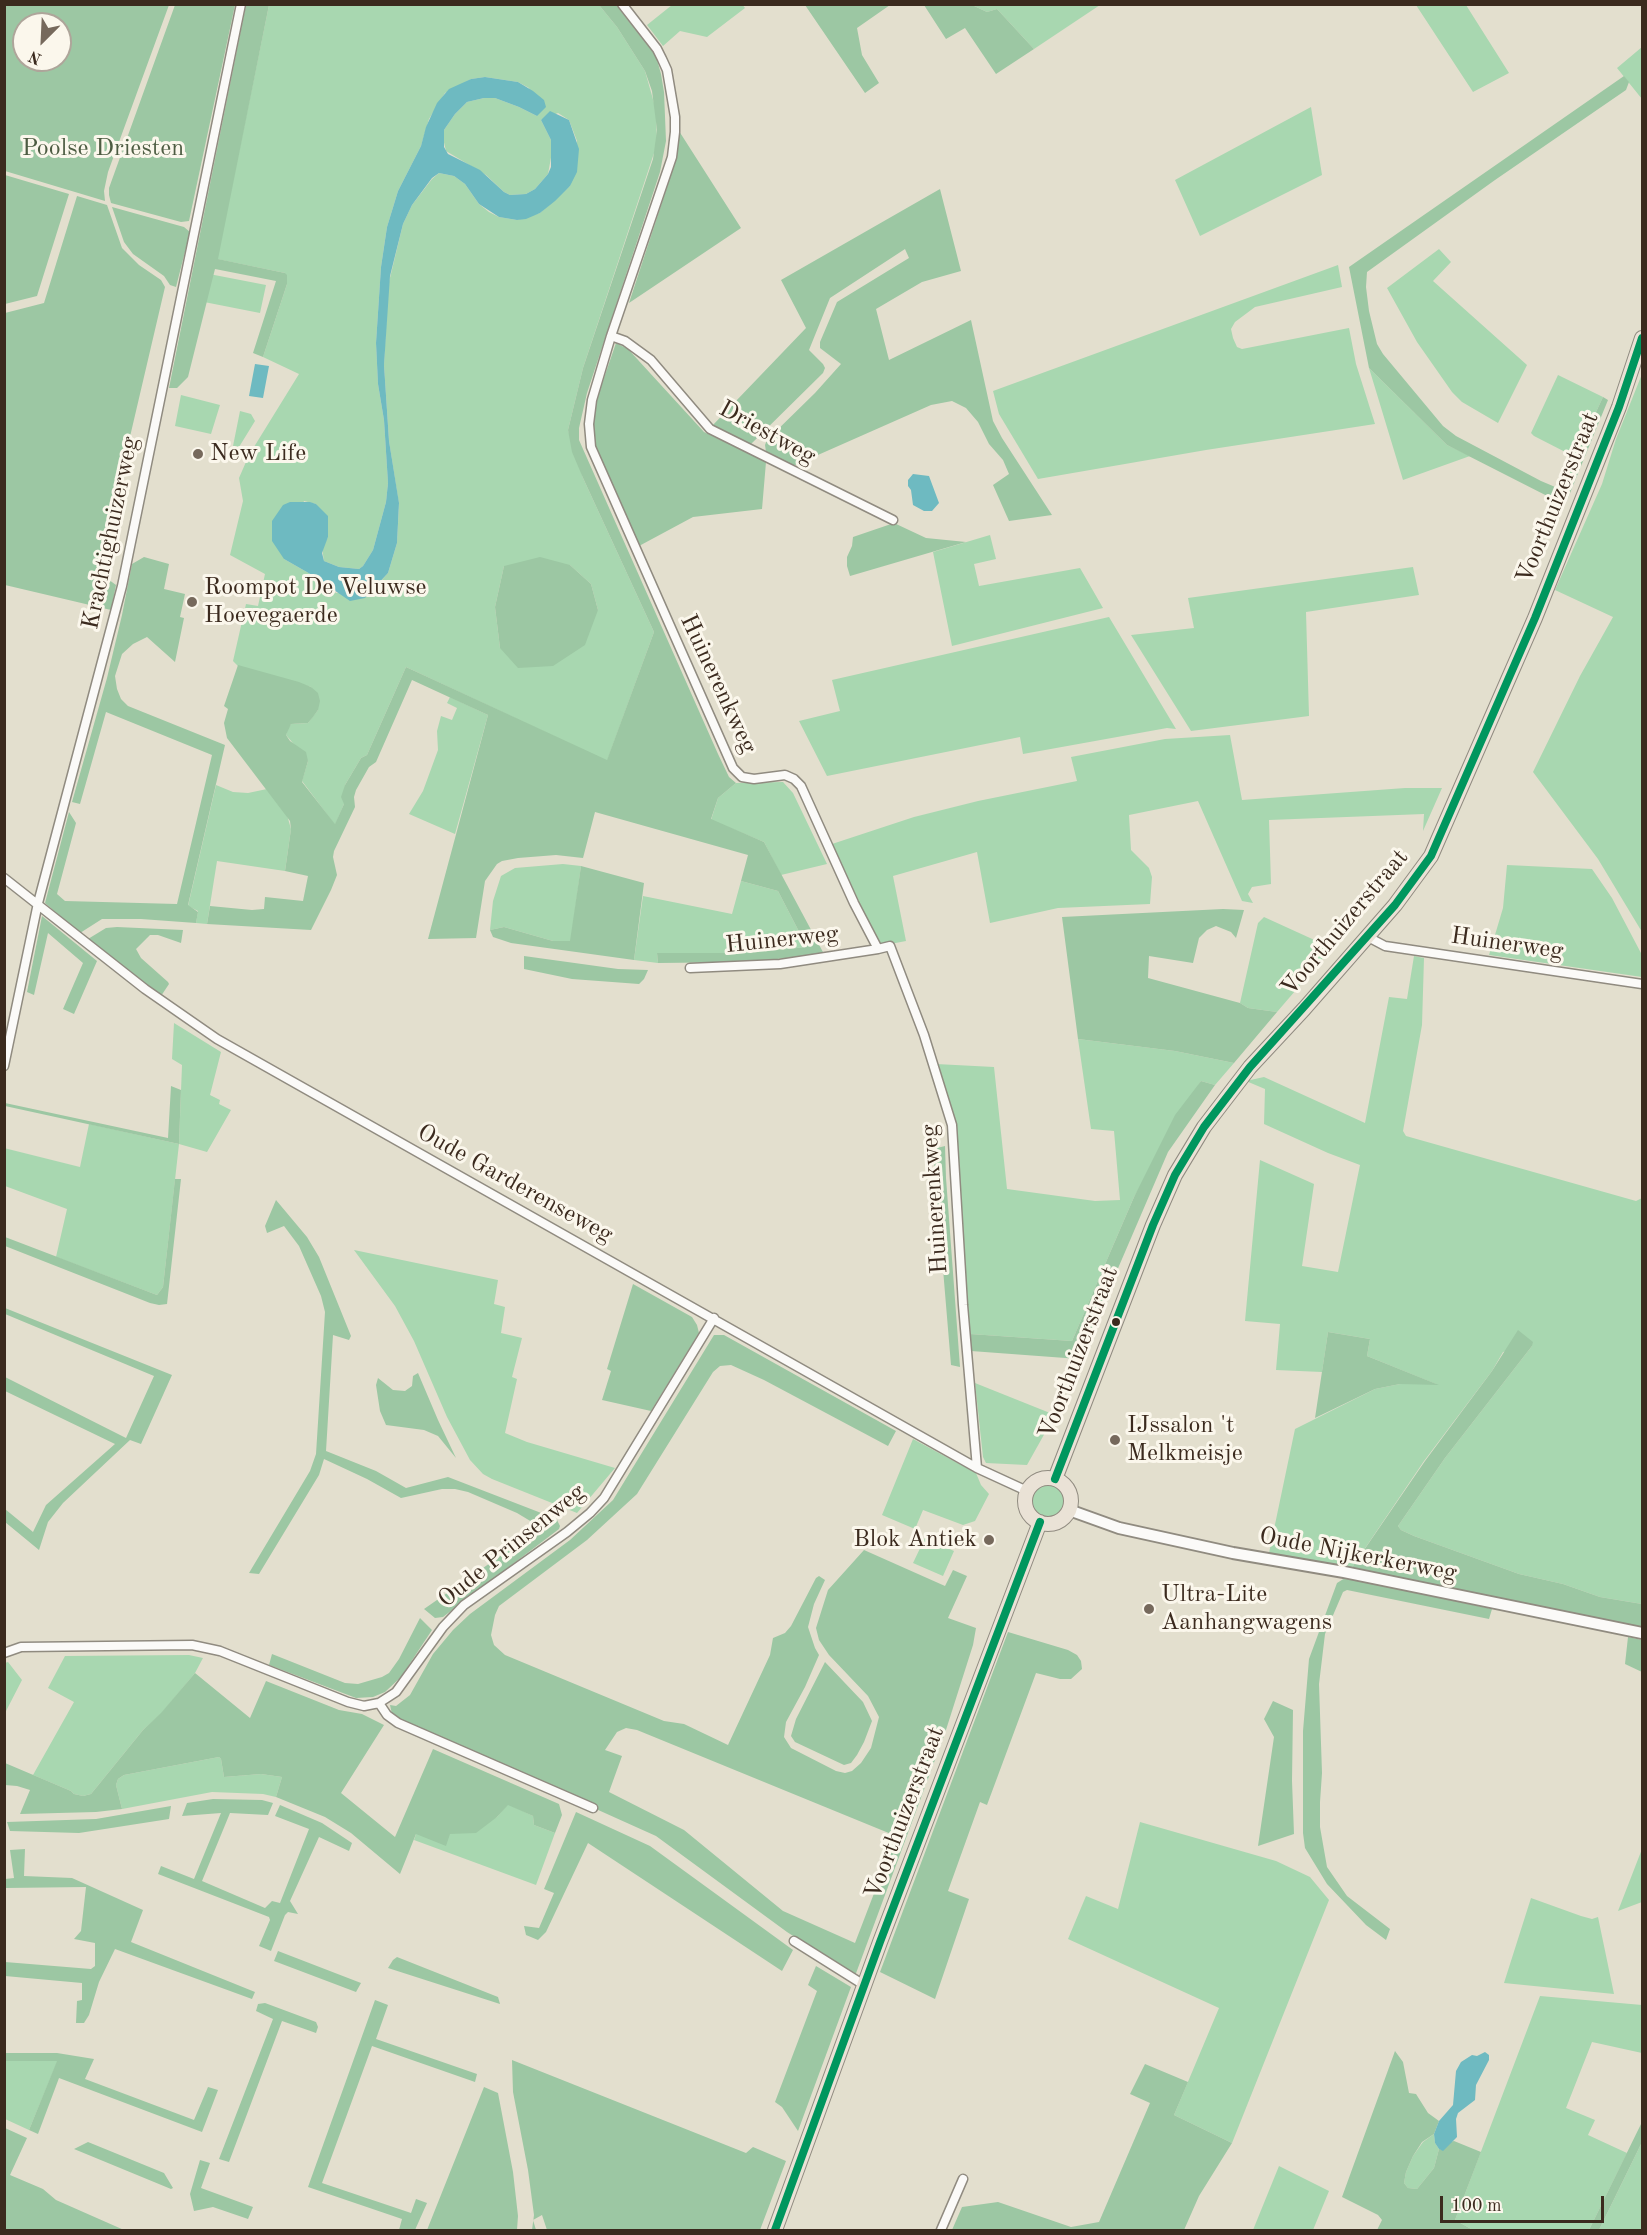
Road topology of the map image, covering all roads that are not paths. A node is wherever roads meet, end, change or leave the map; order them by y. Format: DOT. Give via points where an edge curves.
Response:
graph roads {
  1 [pos="241,4"];
  2 [pos="622,4"];
  3 [pos="611,336"];
  4 [pos="1642,338"];
  5 [pos="893,520"];
  6 [pos="4,878"];
  7 [pos="38,903"];
  8 [pos="1360,941"];
  9 [pos="878,949"];
  10 [pos="690,968"];
  11 [pos="1642,984"];
  12 [pos="4,1066"];
  13 [pos="714,1318"];
  14 [pos="977,1468"];
  15 [pos="1055,1479"];
  16 [pos="1027,1491"];
  17 [pos="1069,1510"];
  18 [pos="1040,1522"];
  19 [pos="1642,1633"];
  20 [pos="4,1653"];
  21 [pos="379,1703"];
  22 [pos="593,1808"];
  23 [pos="794,1941"];
  24 [pos="864,1985"];
  25 [pos="963,2179"];
  26 [pos="775,2230"];
  27 [pos="941,2230"];
  1 -- 7 [label="street, Krachtighuizerweg" via="122,586"];
  2 -- 3 [label="street, Huinerenkweg" via="657,49 667,70 675,132 672,157"];
  3 -- 5 [label="street, Driestweg" via="651,360 710,429"];
  3 -- 9 [label="street, Huinerenkweg" via="592,400 591,447 733,768 742,777 754,779 785,775 801,786"];
  4 -- 8 [label="main road, Voorthuizerstraat" via="1535,618 1431,856 1395,905"];
  6 -- 7 [label="street, Oude Garderenseweg"];
  7 -- 12 [label="street, Krachtighuizerweg"];
  7 -- 13 [label="street, Oude Garderenseweg" via="145,989 217,1039"];
  8 -- 11 [label="street, Huinerweg"];
  8 -- 15 [label="main road, Voorthuizerstraat" via="1232,1088 1175,1175"];
  9 -- 10 [label="street, Huinerweg" via="780,963"];
  9 -- 14 [label="street, Huinerenkweg" via="890,946 952,1125"];
  13 -- 14 [label="street, Oude Garderenseweg"];
  13 -- 21 [label="street, Oude Prinsenweg" via="604,1498 567,1532 464,1605 396,1692"];
  14 -- 16 [label="street, Oude Garderenseweg"];
  15 -- 16 [label="main road" via="1039,1480"];
  15 -- 17 [label="main road" via="1070,1494"];
  16 -- 18 [label="main road" via="1028,1513"];
  17 -- 18 [label="main road" via="1059,1521"];
  17 -- 19 [label="street, Oude Nijkerkerweg" via="1119,1528 1233,1553"];
  18 -- 24 [label="main road, Voorthuizerstraat"];
  20 -- 21 [label="street" via="21,1647 192,1645 220,1651 348,1702 364,1706"];
  21 -- 22 [label="street" via="398,1723"];
  23 -- 24 [label="street"];
  24 -- 26 [label="main road, Voorthuizerstraat"];
  25 -- 27 [label="street"];
}
